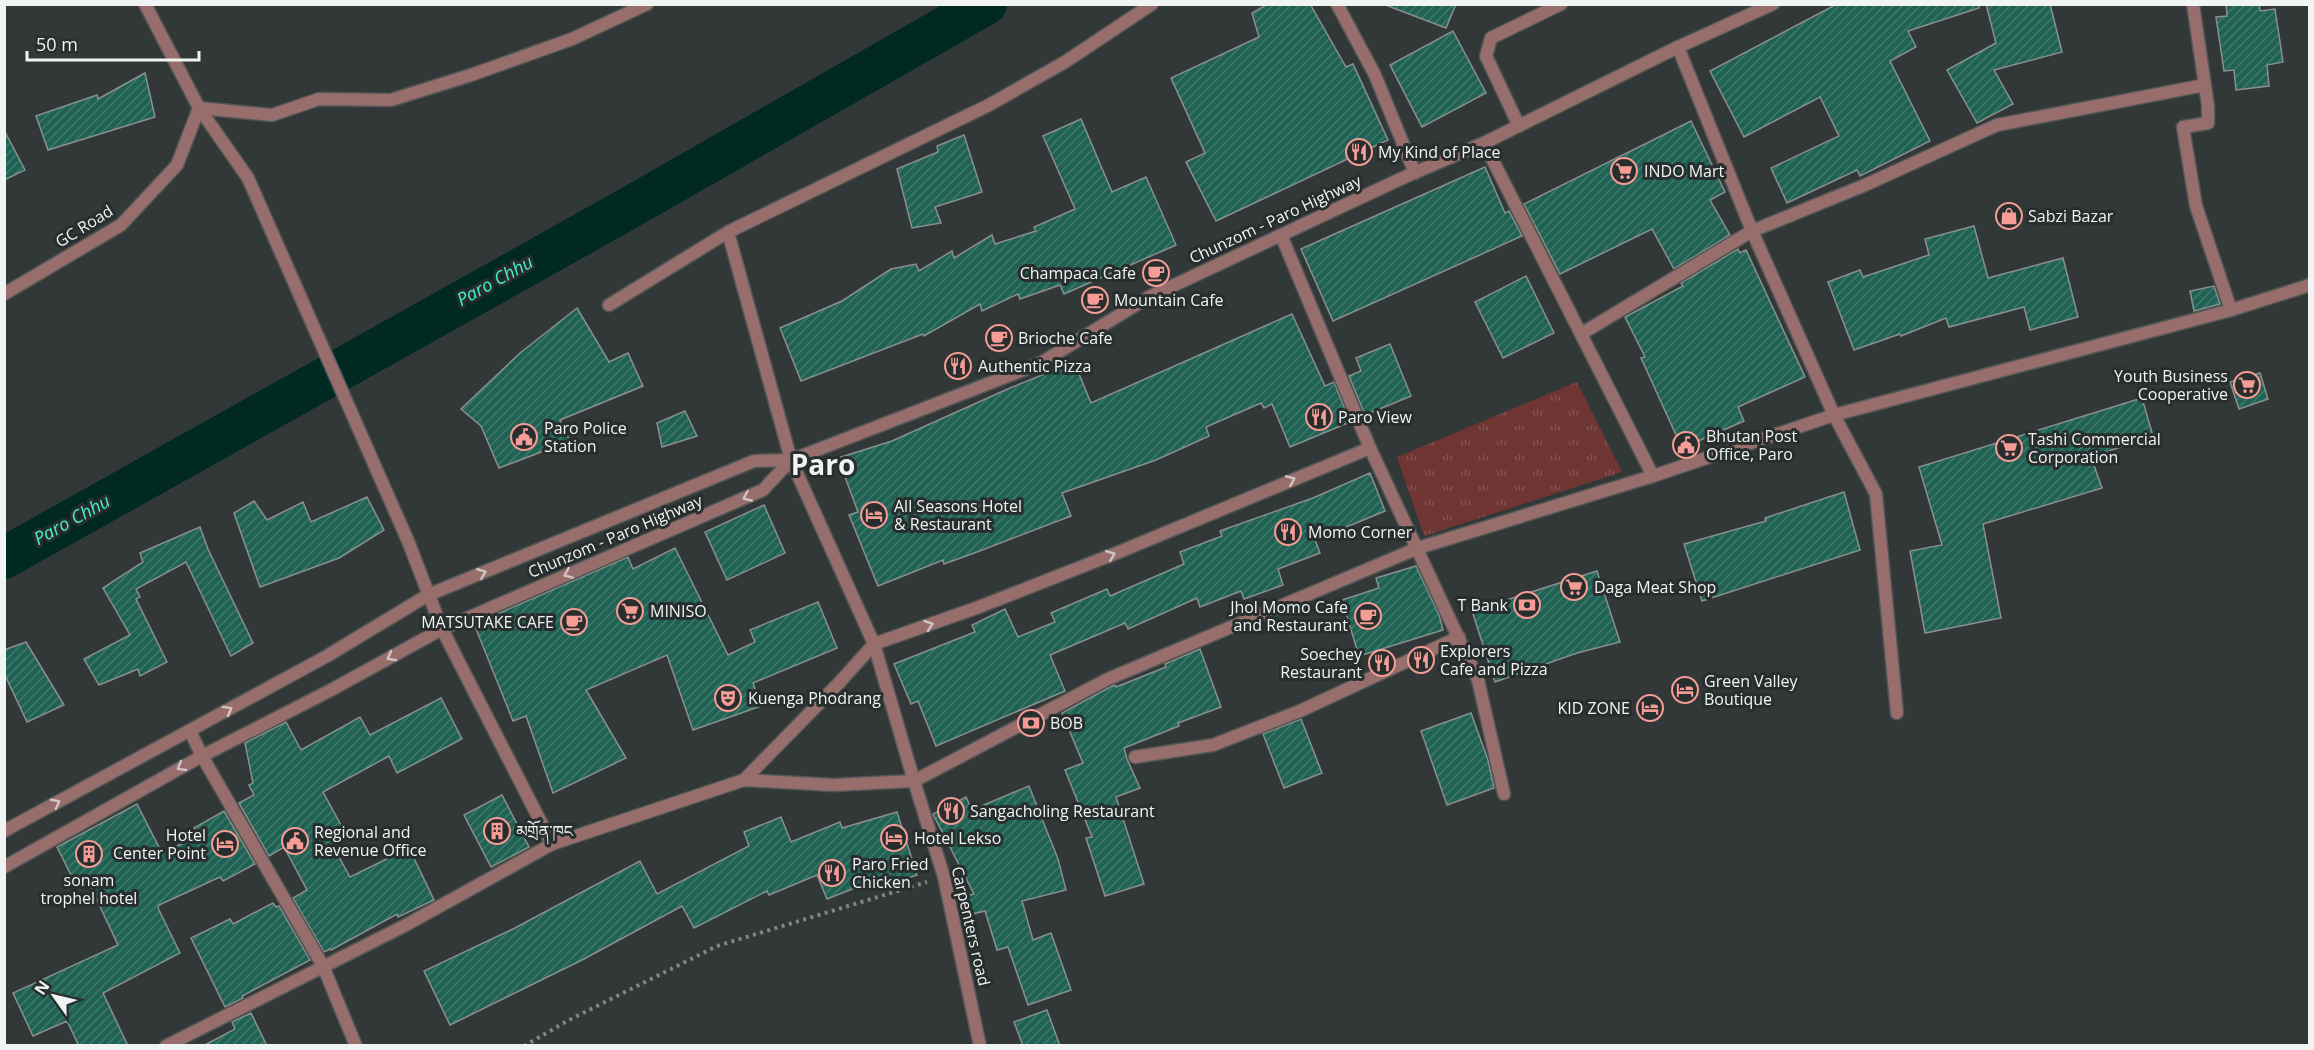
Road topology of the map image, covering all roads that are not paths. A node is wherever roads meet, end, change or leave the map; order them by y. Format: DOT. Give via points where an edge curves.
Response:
graph roads {
  1 [pos="145,4"];
  2 [pos="647,4"];
  3 [pos="1152,4"];
  4 [pos="1337,4"];
  5 [pos="1561,4"];
  6 [pos="1773,4"];
  7 [pos="2193,4"];
  8 [pos="1678,47"];
  9 [pos="2205,85"];
  10 [pos="199,108"];
  11 [pos="1519,126"];
  12 [pos="1484,143"];
  13 [pos="1415,173"];
  14 [pos="1752,231"];
  15 [pos="728,232"];
  16 [pos="1281,235"];
  17 [pos="2310,285"];
  18 [pos="4,294"];
  19 [pos="609,306"];
  20 [pos="2231,310"];
  21 [pos="1581,334"];
  22 [pos="1834,415"];
  23 [pos="1370,448"];
  24 [pos="791,460"];
  25 [pos="1653,476"];
  26 [pos="1418,548"];
  27 [pos="428,595"];
  28 [pos="442,629"];
  29 [pos="1459,637"];
  30 [pos="874,645"];
  31 [pos="1898,713"];
  32 [pos="190,731"];
  33 [pos="202,756"];
  34 [pos="1135,757"];
  35 [pos="744,780"];
  36 [pos="914,781"];
  37 [pos="1504,794"];
  38 [pos="4,831"];
  39 [pos="552,844"];
  40 [pos="4,867"];
  41 [pos="323,966"];
  42 [pos="165,1046"];
  43 [pos="356,1046"];
  44 [pos="980,1046"];
  1 -- 10 [label="street"];
  2 -- 10 [label="street" via="572,39 391,100 319,99 272,114"];
  3 -- 15 [label="street" via="1065,62 989,105"];
  4 -- 13 [label="street" via="1375,75"];
  5 -- 11 [label="street" via="1491,38 1486,56"];
  6 -- 8 [label="street, Chunzom - Paro Highway"];
  7 -- 9 [label="street"];
  8 -- 11 [label="street, Chunzom - Paro Highway"];
  8 -- 14 [label="street"];
  9 -- 14 [label="street" via="1996,125"];
  9 -- 20 [label="street" via="2208,123 2183,127 2196,206"];
  10 -- 18 [label="street, GC Road" via="177,165 121,225"];
  10 -- 27 [label="street" via="248,178 408,541"];
  11 -- 12 [label="street, Chunzom - Paro Highway"];
  12 -- 13 [label="street, Chunzom - Paro Highway"];
  12 -- 21 [label="street"];
  13 -- 16 [label="street, Chunzom - Paro Highway"];
  14 -- 21 [label="street"];
  14 -- 22 [label="street"];
  15 -- 19 [label="street"];
  15 -- 24 [label="street, Carpenters road"];
  16 -- 23 [label="street"];
  16 -- 24 [label="street, Chunzom - Paro Highway" via="1149,297 1039,364"];
  17 -- 20 [label="street"];
  20 -- 22 [label="street"];
  21 -- 25 [label="street"];
  22 -- 25 [label="street"];
  22 -- 31 [label="street" via="1876,494"];
  23 -- 26 [label="street"];
  30 -- 23 [label="street, one-way" via="1119,552"];
  27 -- 24 [label="street, Chunzom - Paro Highway, one-way" via="754,462"];
  24 -- 28 [label="street, Chunzom - Paro Highway, one-way" via="763,490"];
  24 -- 30 [label="street, Carpenters road"];
  25 -- 26 [label="street"];
  26 -- 29 [label="street"];
  26 -- 36 [label="street" via="1108,679"];
  27 -- 28 [label="street"];
  32 -- 27 [label="street, Chunzom - Paro Highway, one-way"];
  28 -- 33 [label="street, Chunzom - Paro Highway, one-way"];
  28 -- 39 [label="street"];
  29 -- 34 [label="street" via="1300,711 1213,745"];
  29 -- 37 [label="street" via="1478,680"];
  30 -- 35 [label="street"];
  30 -- 36 [label="street, Carpenters road"];
  32 -- 33 [label="street"];
  38 -- 32 [label="street, Chunzom - Paro Highway, one-way"];
  33 -- 40 [label="street, Chunzom - Paro Highway, one-way"];
  33 -- 41 [label="street"];
  35 -- 36 [label="street" via="833,785"];
  35 -- 39 [label="street"];
  36 -- 44 [label="street, Carpenters road" via="944,877"];
  39 -- 41 [label="street"];
  41 -- 42 [label="street"];
  41 -- 43 [label="street"];
}
